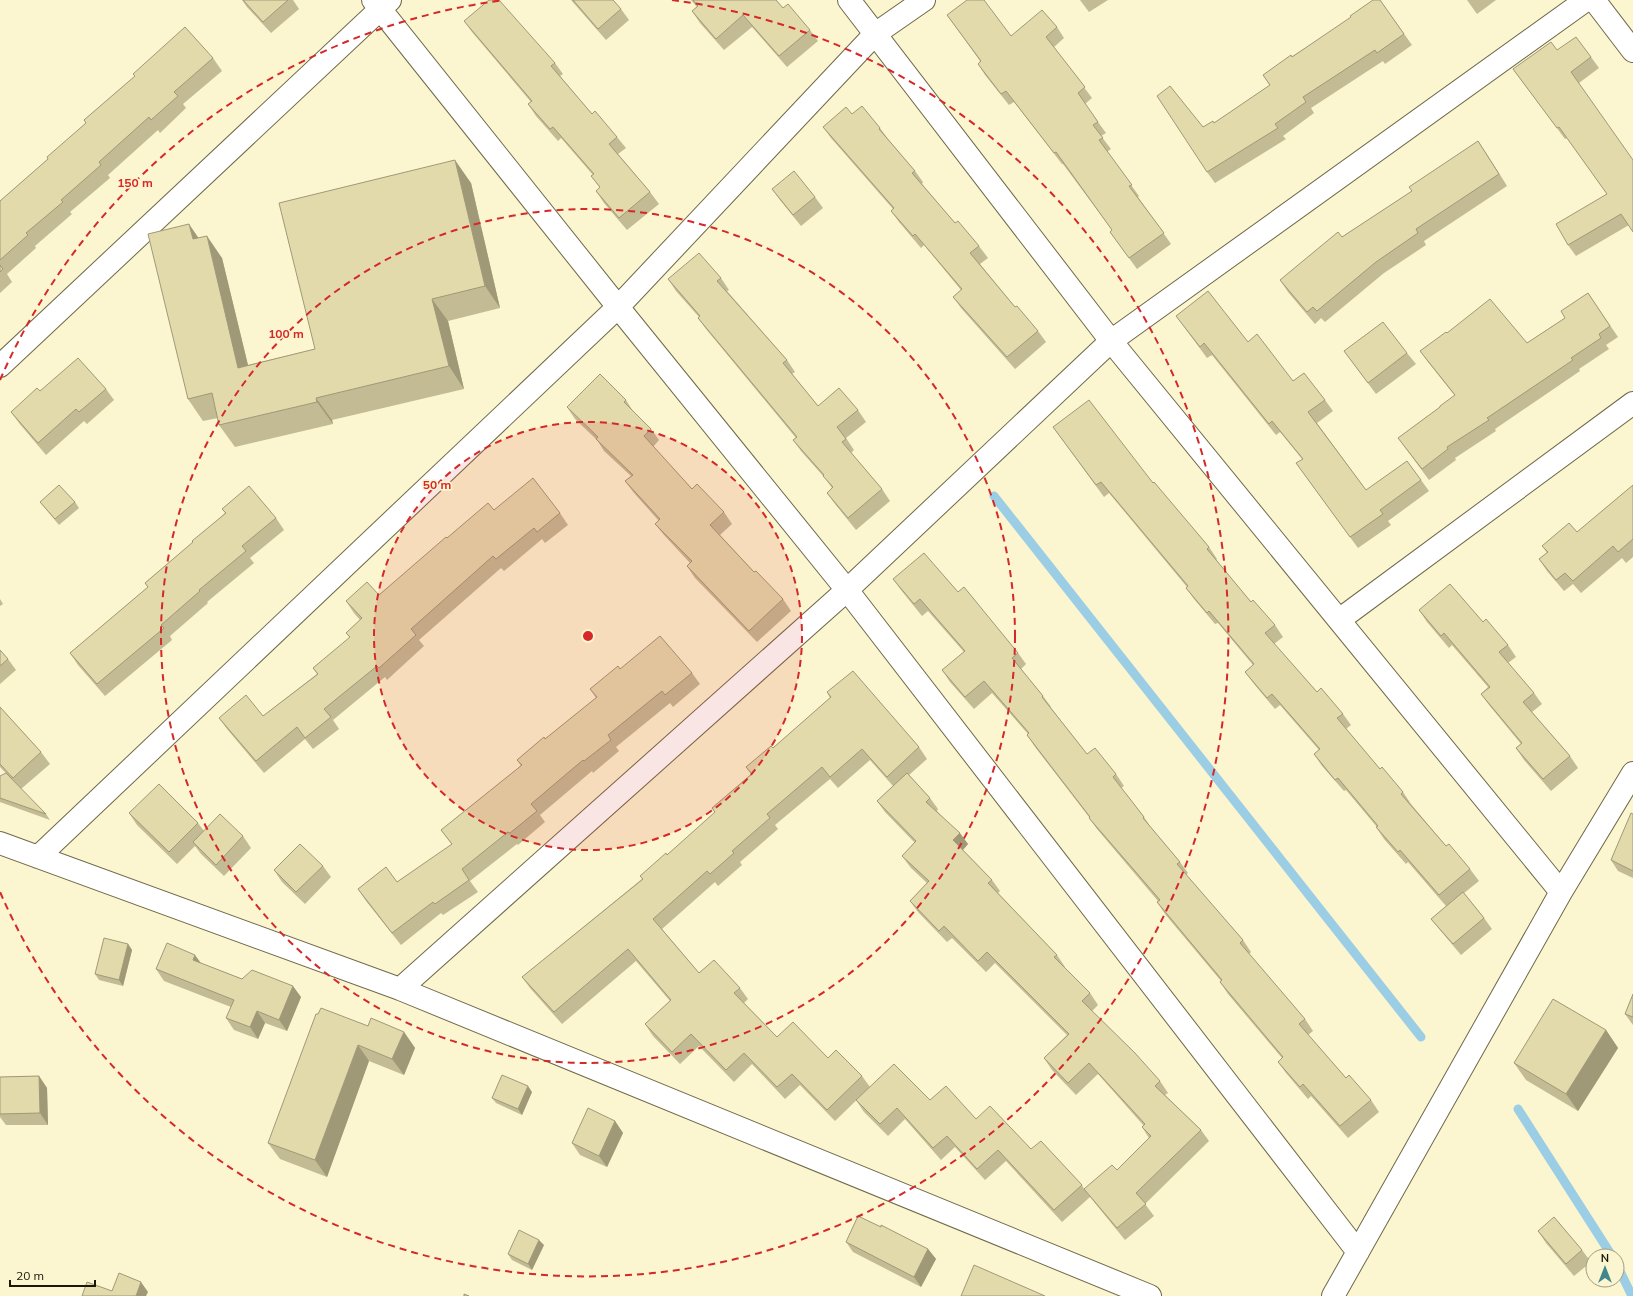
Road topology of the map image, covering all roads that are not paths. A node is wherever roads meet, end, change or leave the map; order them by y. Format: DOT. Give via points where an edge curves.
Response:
graph roads {
  1 [pos="848,0"];
  2 [pos="924,0"];
  3 [pos="1599,2"];
  4 [pos="381,3"];
  5 [pos="875,34"];
  6 [pos="1633,51"];
  7 [pos="618,307"];
  8 [pos="1111,341"];
  9 [pos="0,366"];
  10 [pos="1633,403"];
  11 [pos="847,590"];
  12 [pos="1339,620"];
  13 [pos="1633,773"];
  14 [pos="0,843"];
  15 [pos="38,857"];
  16 [pos="1561,892"];
  17 [pos="400,989"];
  18 [pos="1358,1252"];
  19 [pos="1138,1294"];
  20 [pos="1333,1296"];
  1 -- 5 [label="street"];
  2 -- 5 [label="street"];
  3 -- 6 [label="street"];
  3 -- 8 [label="street"];
  4 -- 7 [label="street"];
  4 -- 9 [label="street"];
  5 -- 7 [label="street"];
  5 -- 8 [label="street"];
  7 -- 11 [label="street"];
  7 -- 15 [label="street"];
  8 -- 11 [label="street"];
  8 -- 12 [label="street"];
  10 -- 12 [label="street"];
  11 -- 17 [label="street"];
  11 -- 18 [label="street"];
  12 -- 16 [label="street"];
  13 -- 16 [label="street"];
  14 -- 15 [label="street"];
  15 -- 17 [label="street"];
  16 -- 18 [label="street"];
  17 -- 19 [label="street"];
  18 -- 20 [label="street"];
}
